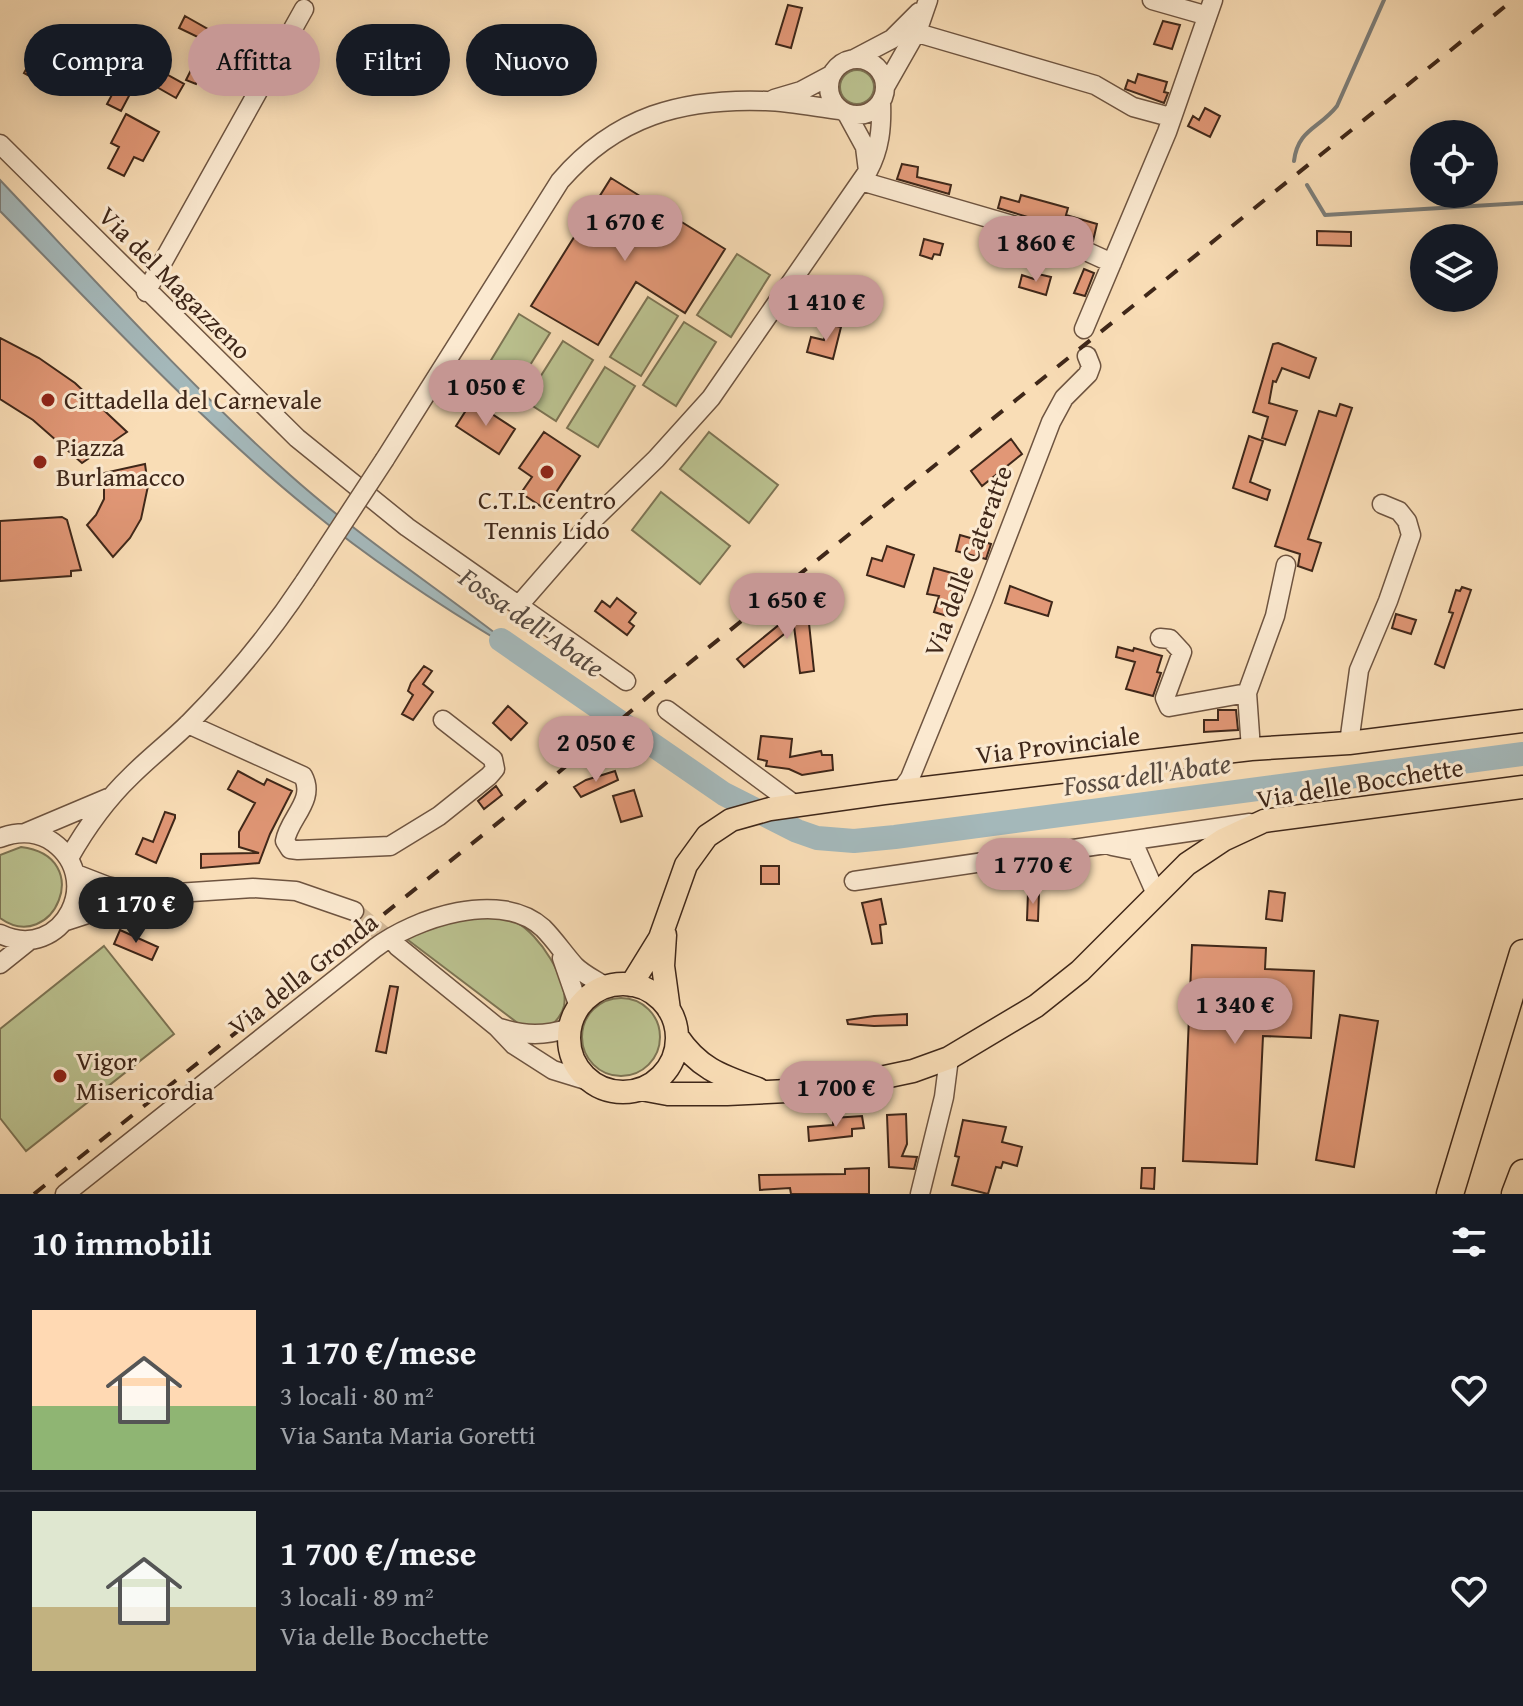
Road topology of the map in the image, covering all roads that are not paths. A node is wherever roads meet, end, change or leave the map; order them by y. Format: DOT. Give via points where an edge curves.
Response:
graph roads {
  1 [pos="928,0"];
  2 [pos="1152,0"];
  3 [pos="1207,7"];
  4 [pos="304,9"];
  5 [pos="918,29"];
  6 [pos="854,59"];
  7 [pos="831,75"];
  8 [pos="883,94"];
  9 [pos="767,101"];
  10 [pos="844,112"];
  11 [pos="1170,117"];
  12 [pos="0,144"];
  13 [pos="864,176"];
  14 [pos="1112,263"];
  15 [pos="146,292"];
  16 [pos="1084,329"];
  17 [pos="1087,356"];
  18 [pos="1382,504"];
  19 [pos="1286,565"];
  20 [pos="519,605"];
  21 [pos="1160,638"];
  22 [pos="626,681"];
  23 [pos="1247,693"];
  24 [pos="667,710"];
  25 [pos="443,720"];
  26 [pos="1523,721"];
  27 [pos="188,724"];
  28 [pos="1349,743"];
  29 [pos="1251,749"];
  30 [pos="1523,787"];
  31 [pos="900,792"];
  32 [pos="111,797"];
  33 [pos="795,805"];
  34 [pos="1264,821"];
  35 [pos="25,833"];
  36 [pos="0,838"];
  37 [pos="1098,844"];
  38 [pos="72,866"];
  39 [pos="854,881"];
  40 [pos="1156,894"];
  41 [pos="146,895"];
  42 [pos="354,911"];
  43 [pos="63,922"];
  44 [pos="666,926"];
  45 [pos="0,934"];
  46 [pos="30,940"];
  47 [pos="556,944"];
  48 [pos="397,946"];
  49 [pos="1523,953"];
  50 [pos="0,964"];
  51 [pos="631,985"];
  52 [pos="606,987"];
  53 [pos="669,1010"];
  54 [pos="1523,1015"];
  55 [pos="575,1018"];
  56 [pos="497,1027"];
  57 [pos="677,1036"];
  58 [pos="949,1058"];
  59 [pos="913,1071"];
  60 [pos="592,1082"];
  61 [pos="641,1089"];
  62 [pos="763,1091"];
  63 [pos="944,1097"];
  64 [pos="65,1194"];
  65 [pos="920,1194"];
  66 [pos="1450,1194"];
  67 [pos="1468,1194"];
  1 -- 5 [label="street"];
  1 -- 6 [label="street" via="892,39"];
  2 -- 3 [label="street"];
  3 -- 11 [label="street"];
  4 -- 15 [label="street"];
  5 -- 8 [label="street"];
  5 -- 11 [label="street" via="964,48 1095,85 1133,107"];
  6 -- 7 [label="street" via="844,61"];
  6 -- 8 [label="street" via="879,70"];
  7 -- 9 [label="street"];
  7 -- 10 [label="street" via="829,95"];
  8 -- 10 [label="street" via="870,113"];
  8 -- 13 [label="street" via="877,155"];
  9 -- 10 [label="street"];
  9 -- 27 [label="street, bridge" via="677,108 616,131 576,163 257,651"];
  10 -- 13 [label="street" via="865,147"];
  11 -- 14 [label="street"];
  12 -- 15 [label="street, Via del Magazzeno"];
  13 -- 14 [label="street" via="1057,238"];
  13 -- 20 [label="street" via="711,398"];
  14 -- 16 [label="street"];
  15 -- 20 [label="street, Via del Magazzeno" via="297,438 407,527"];
  17 -- 31 [label="street, Via delle Cateratte" via="1088,374 1064,398 1051,422"];
  18 -- 28 [label="street" via="1399,511 1411,535 1359,670"];
  19 -- 23 [label="street" via="1275,616"];
  20 -- 22 [label="street, Via del Magazzeno"];
  21 -- 23 [label="street" via="1170,639 1182,652 1165,698 1169,707"];
  23 -- 29 [label="street"];
  24 -- 33 [label="street"];
  25 -- 27 [label="street" via="493,759 495,769 489,776 390,846 298,850 285,841 307,796 303,776"];
  26 -- 28 [label="main road, Via Provinciale"];
  27 -- 32 [label="street"];
  28 -- 29 [label="main road, Via Provinciale"];
  29 -- 31 [label="main road, Via Provinciale"];
  30 -- 34 [label="main road, Via delle Bocchette"];
  31 -- 33 [label="main road, Via Provinciale"];
  32 -- 35 [label="street"];
  32 -- 38 [label="street" via="85,830"];
  33 -- 44 [label="main road, Via Provinciale" via="731,820 707,836 686,865"];
  34 -- 37 [label="street"];
  34 -- 40 [label="main road, Via delle Bocchette" via="1187,864"];
  35 -- 36 [label="street"];
  35 -- 38 [label="street" via="58,845"];
  37 -- 39 [label="street"];
  37 -- 40 [label="street" via="1137,851"];
  38 -- 41 [label="street" via="107,886"];
  38 -- 43 [label="street" via="77,891"];
  40 -- 58 [label="main road, Via delle Bocchette" via="1080,971 1036,1006"];
  41 -- 42 [label="street" via="279,888"];
  41 -- 43 [label="street"];
  43 -- 46 [label="street"];
  44 -- 51 [label="main road, Via Provinciale"];
  44 -- 53 [label="main road, Via Provinciale" via="663,966"];
  45 -- 46 [label="street"];
  46 -- 50 [label="street"];
  47 -- 52 [label="street, Via della Gronda" via="578,969"];
  47 -- 55 [label="street, Via della Gronda"];
  47 -- 64 [label="street, Via della Gronda" via="531,919 497,909 468,911 395,934"];
  48 -- 56 [label="street"];
  49 -- 66 [label="highway"];
  51 -- 52 [label="main road"];
  51 -- 53 [label="main road" via="646,989"];
  52 -- 55 [label="main road"];
  53 -- 57 [label="main road"];
  54 -- 67 [label="highway"];
  55 -- 56 [label="street" via="548,1035"];
  55 -- 60 [label="main road" via="569,1038 573,1058"];
  56 -- 60 [label="street" via="553,1070"];
  57 -- 61 [label="main road" via="672,1063"];
  57 -- 62 [label="main road, Via delle Bocchette" via="710,1071"];
  58 -- 59 [label="main road, Via delle Bocchette"];
  58 -- 63 [label="street"];
  59 -- 62 [label="main road, Via delle Bocchette" via="828,1089"];
  59 -- 63 [label="street"];
  60 -- 61 [label="main road" via="616,1092"];
  61 -- 62 [label="main road, Via delle Bocchette" via="668,1094"];
  63 -- 65 [label="street"];
}
